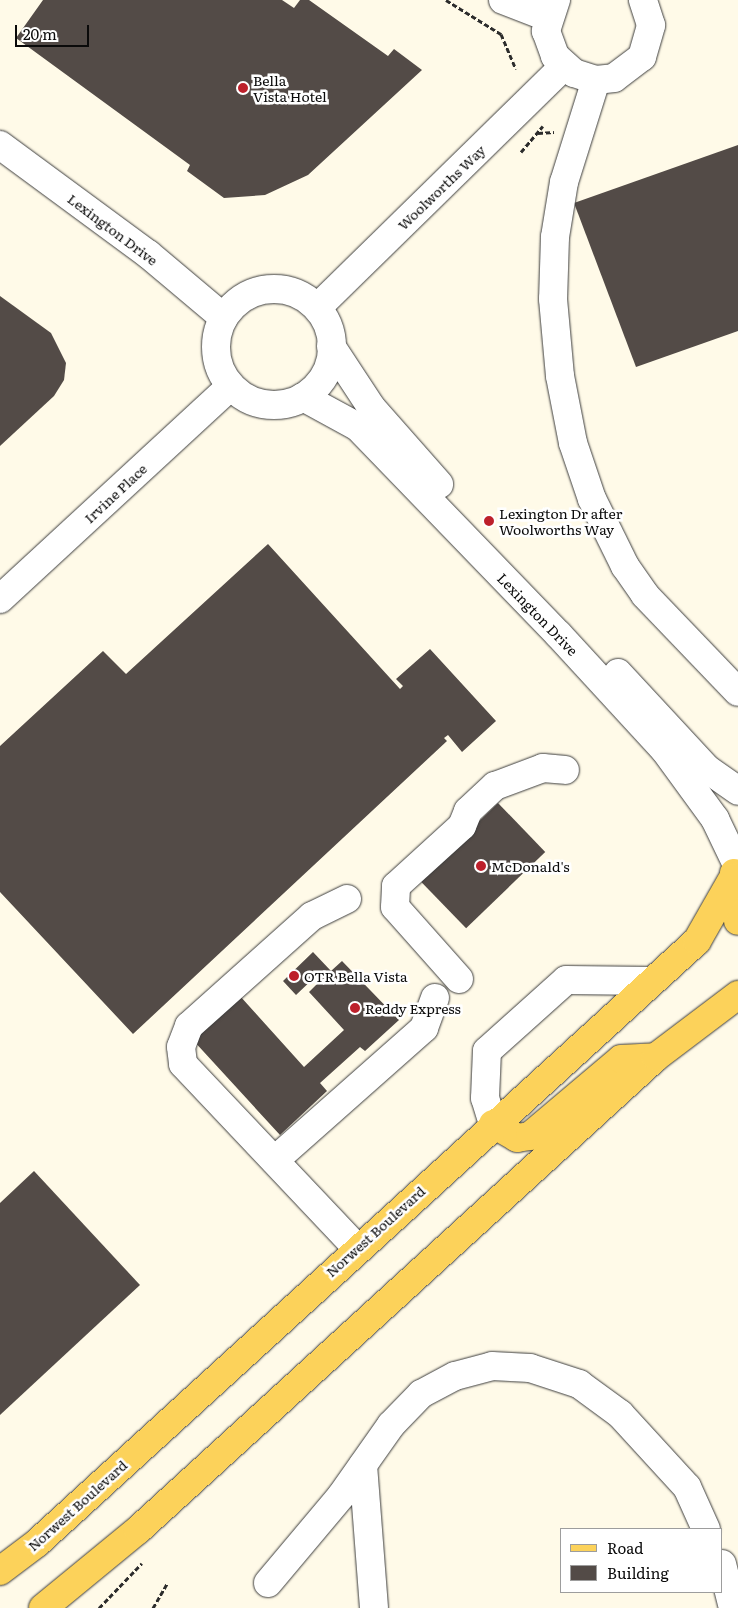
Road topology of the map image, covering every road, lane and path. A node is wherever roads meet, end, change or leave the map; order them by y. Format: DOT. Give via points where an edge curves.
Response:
graph roads {
  1 [pos="446,0"];
  2 [pos="503,0"];
  3 [pos="643,0"];
  4 [pos="552,8"];
  5 [pos="564,66"];
  6 [pos="516,69"];
  7 [pos="596,80"];
  8 [pos="549,119"];
  9 [pos="559,132"];
  10 [pos="537,133"];
  11 [pos="0,145"];
  12 [pos="521,152"];
  13 [pos="318,307"];
  14 [pos="224,318"];
  15 [pos="332,346"];
  16 [pos="230,386"];
  17 [pos="303,398"];
  18 [pos="0,599"];
  19 [pos="738,692"];
  20 [pos="565,770"];
  21 [pos="738,791"];
  22 [pos="736,868"];
  23 [pos="347,899"];
  24 [pos="738,921"];
  25 [pos="466,972"];
  26 [pos="652,981"];
  27 [pos="738,995"];
  28 [pos="435,998"];
  29 [pos="656,1057"];
  30 [pos="493,1124"];
  31 [pos="275,1160"];
  32 [pos="357,1248"];
  33 [pos="363,1465"];
  34 [pos="706,1528"];
  35 [pos="723,1568"];
  36 [pos="0,1571"];
  37 [pos="268,1583"];
  38 [pos="167,1584"];
  39 [pos="43,1608"];
  40 [pos="153,1608"];
  41 [pos="374,1608"];
  42 [pos="733,1608"];
  1 -- 6 [label="path" via="501,34"];
  2 -- 4 [label="street"];
  3 -- 7 [label="street" via="651,24 642,57 621,74"];
  4 -- 5 [label="street" via="549,44"];
  5 -- 7 [label="street"];
  5 -- 13 [label="street, Woolworths Way"];
  7 -- 19 [label="street" via="564,182 555,237 554,318 573,443 592,499 625,566 645,596"];
  8 -- 10 [label="path"];
  9 -- 10 [label="path"];
  10 -- 12 [label="path"];
  11 -- 14 [label="street, Lexington Drive" via="148,254"];
  13 -- 14 [label="street" via="292,291 263,290 239,300"];
  13 -- 15 [label="street" via="331,330"];
  14 -- 16 [label="street" via="216,337 216,357"];
  15 -- 17 [label="street" via="328,372"];
  15 -- 21 [label="street, Lexington Drive" via="372,407 419,463 707,769"];
  16 -- 17 [label="street" via="257,402 281,405"];
  16 -- 18 [label="street, Irvine Place"];
  17 -- 22 [label="street, Lexington Drive" via="358,427 559,635 664,749 715,819"];
  20 -- 25 [label="street" via="543,768 495,786 468,811 462,826 394,892 395,907"];
  22 -- 24 [label="main road"];
  22 -- 26 [label="main road, Norwest Boulevard" via="697,941"];
  23 -- 31 [label="street" via="312,916 183,1036 183,1064"];
  26 -- 30 [label="main road, Norwest Boulevard"];
  26 -- 30 [label="street" via="566,980 487,1051 485,1098"];
  27 -- 29 [label="main road"];
  28 -- 31 [label="street" via="424,1028"];
  29 -- 30 [label="main road" via="621,1059 530,1136 517,1138"];
  29 -- 39 [label="main road" via="168,1504"];
  30 -- 32 [label="main road, Norwest Boulevard"];
  31 -- 32 [label="street"];
  32 -- 36 [label="main road, Norwest Boulevard" via="36,1543"];
  33 -- 34 [label="street" via="391,1424 421,1394 454,1376 492,1366 530,1368 579,1384 620,1414 688,1487"];
  33 -- 37 [label="street"];
  33 -- 41 [label="street"];
  35 -- 42 [label="street"];
  38 -- 40 [label="path"];
}
